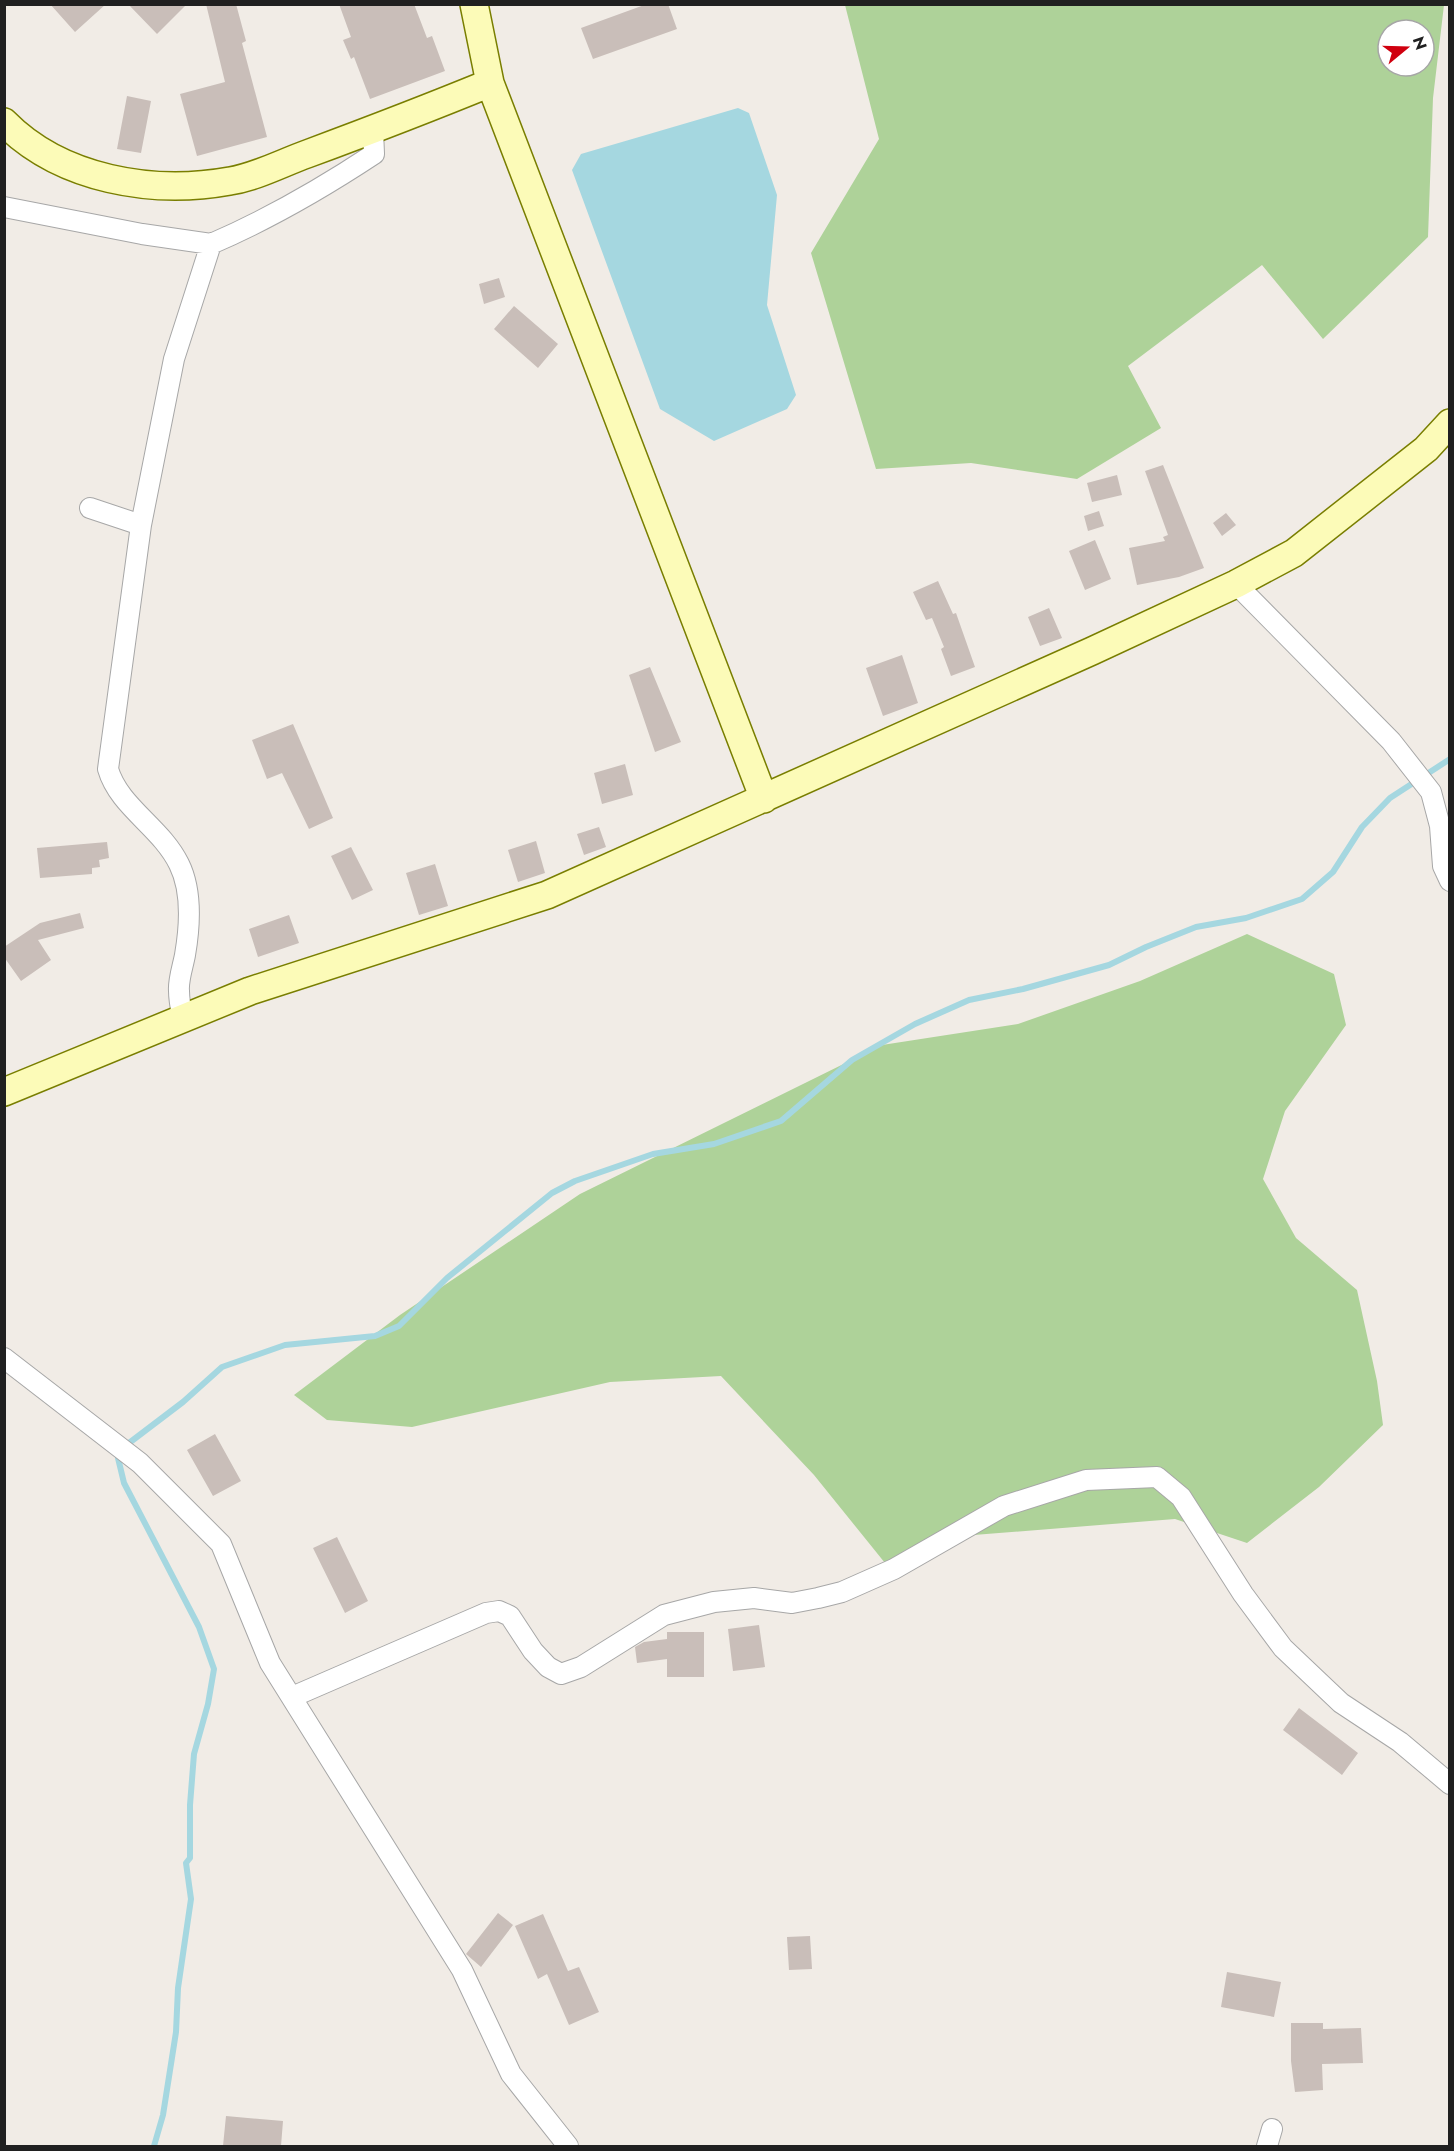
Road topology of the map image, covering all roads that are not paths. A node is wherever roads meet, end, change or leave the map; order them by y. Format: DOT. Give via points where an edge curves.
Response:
graph roads {
  1 [pos="474,4"];
  2 [pos="490,83"];
  3 [pos="4,122"];
  4 [pos="373,130"];
  5 [pos="4,207"];
  6 [pos="211,244"];
  7 [pos="1449,423"];
  8 [pos="90,508"];
  9 [pos="141,525"];
  10 [pos="1236,584"];
  11 [pos="764,799"];
  12 [pos="1449,881"];
  13 [pos="183,1018"];
  14 [pos="8,1085"];
  15 [pos="4,1358"];
  16 [pos="292,1697"];
  17 [pos="1449,1784"];
  18 [pos="568,2146"];
  1 -- 2 [label="street"];
  2 -- 4 [label="street"];
  2 -- 11 [label="street"];
  3 -- 4 [label="street" via="16,134 67,165 124,183 194,187 232,181"];
  4 -- 6 [label="street" via="374,154 308,197"];
  5 -- 6 [label="street"];
  6 -- 9 [label="street" via="174,359"];
  7 -- 10 [label="street" via="1426,449 1294,553"];
  8 -- 9 [label="street"];
  9 -- 13 [label="street" via="108,769 120,795 153,826 180,864 188,900 188,936 178,990"];
  10 -- 11 [label="street"];
  10 -- 12 [label="street" via="1391,741 1431,792"];
  11 -- 13 [label="street" via="547,895 250,991"];
  13 -- 14 [label="street"];
  15 -- 16 [label="street" via="141,1463 221,1544 270,1663"];
  16 -- 17 [label="street" via="486,1613 499,1611 510,1616 533,1651 561,1674 581,1667 664,1615 724,1601 754,1598 792,1603 842,1592 894,1569 1004,1506 1086,1480 1157,1477 1181,1497 1283,1648 1341,1703 1400,1742"];
  16 -- 18 [label="street" via="462,1970 511,2074"];
}
